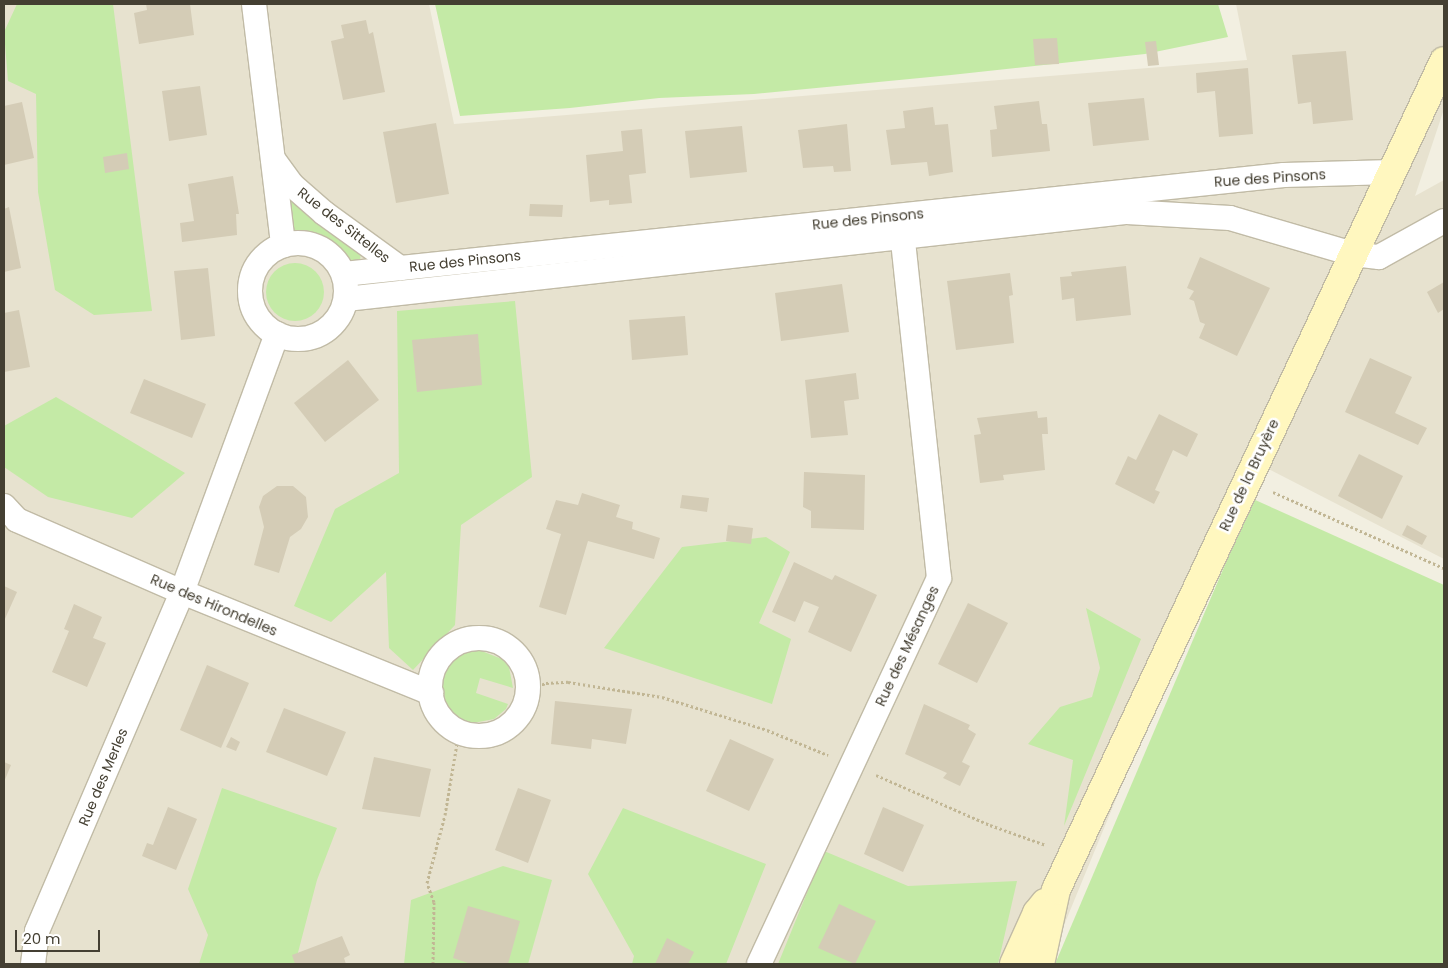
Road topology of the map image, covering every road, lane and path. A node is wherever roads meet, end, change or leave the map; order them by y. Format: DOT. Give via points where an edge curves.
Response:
graph roads {
  1 [pos="254,4"];
  2 [pos="1444,61"];
  3 [pos="272,158"];
  4 [pos="1392,172"];
  5 [pos="1444,221"];
  6 [pos="901,226"];
  7 [pos="283,245"];
  8 [pos="1353,254"];
  9 [pos="400,268"];
  10 [pos="344,274"];
  11 [pos="346,299"];
  12 [pos="277,334"];
  13 [pos="1247,481"];
  14 [pos="4,506"];
  15 [pos="1444,568"];
  16 [pos="182,592"];
  17 [pos="528,689"];
  18 [pos="431,693"];
  19 [pos="459,731"];
  20 [pos="851,764"];
  21 [pos="1072,855"];
  22 [pos="1056,890"];
  23 [pos="33,964"];
  24 [pos="432,964"];
  25 [pos="759,964"];
  26 [pos="1014,964"];
  27 [pos="1040,964"];
  1 -- 3 [label="street, Rue des Sittelles"];
  2 -- 4 [label="street, Rue de la Bruyère"];
  3 -- 7 [label="street, Rue des Sittelles"];
  3 -- 9 [label="street, Rue des Sittelles" via="292,185 324,213"];
  4 -- 6 [label="street, Rue des Pinsons" via="1284,175"];
  4 -- 8 [label="street, Rue de la Bruyère"];
  5 -- 8 [label="street, Rue des Pinsons" via="1379,257"];
  6 -- 8 [label="street, Rue des Pinsons" via="1127,212 1230,218"];
  6 -- 9 [label="street, Rue des Pinsons"];
  6 -- 11 [label="street, Rue des Pinsons"];
  6 -- 20 [label="street, Rue des Mésanges" via="939,578"];
  7 -- 10 [label="street" via="311,244 322,249"];
  7 -- 12 [label="street" via="265,256 255,269 250,292 260,319"];
  8 -- 13 [label="street, Rue de la Bruyère"];
  9 -- 10 [label="street, Rue des Pinsons"];
  10 -- 11 [label="street"];
  11 -- 12 [label="street" via="340,316 322,333 293,339"];
  12 -- 16 [label="street"];
  13 -- 15 [label="path"];
  13 -- 21 [label="street, Rue de la Bruyère"];
  14 -- 16 [label="street, Rue des Hirondelles" via="17,520"];
  16 -- 18 [label="street, Rue des Hirondelles"];
  16 -- 23 [label="street, Rue des Merles" via="37,931"];
  17 -- 18 [label="street" via="528,677 513,651 486,638 469,639 440,657 434,668"];
  17 -- 19 [label="street" via="525,706 512,725 488,736"];
  17 -- 20 [label="path" via="546,682 568,682 662,697 767,730"];
  18 -- 19 [label="street" via="436,710 446,723"];
  19 -- 24 [label="path" via="445,815 427,883 434,902"];
  20 -- 21 [label="path" via="990,825"];
  20 -- 25 [label="street, Rue des Mésanges"];
  21 -- 22 [label="street, Rue de la Bruyère"];
  22 -- 26 [label="street, Rue de la Bruyère" via="1037,913"];
  22 -- 27 [label="street, Rue de la Bruyère"];
}
